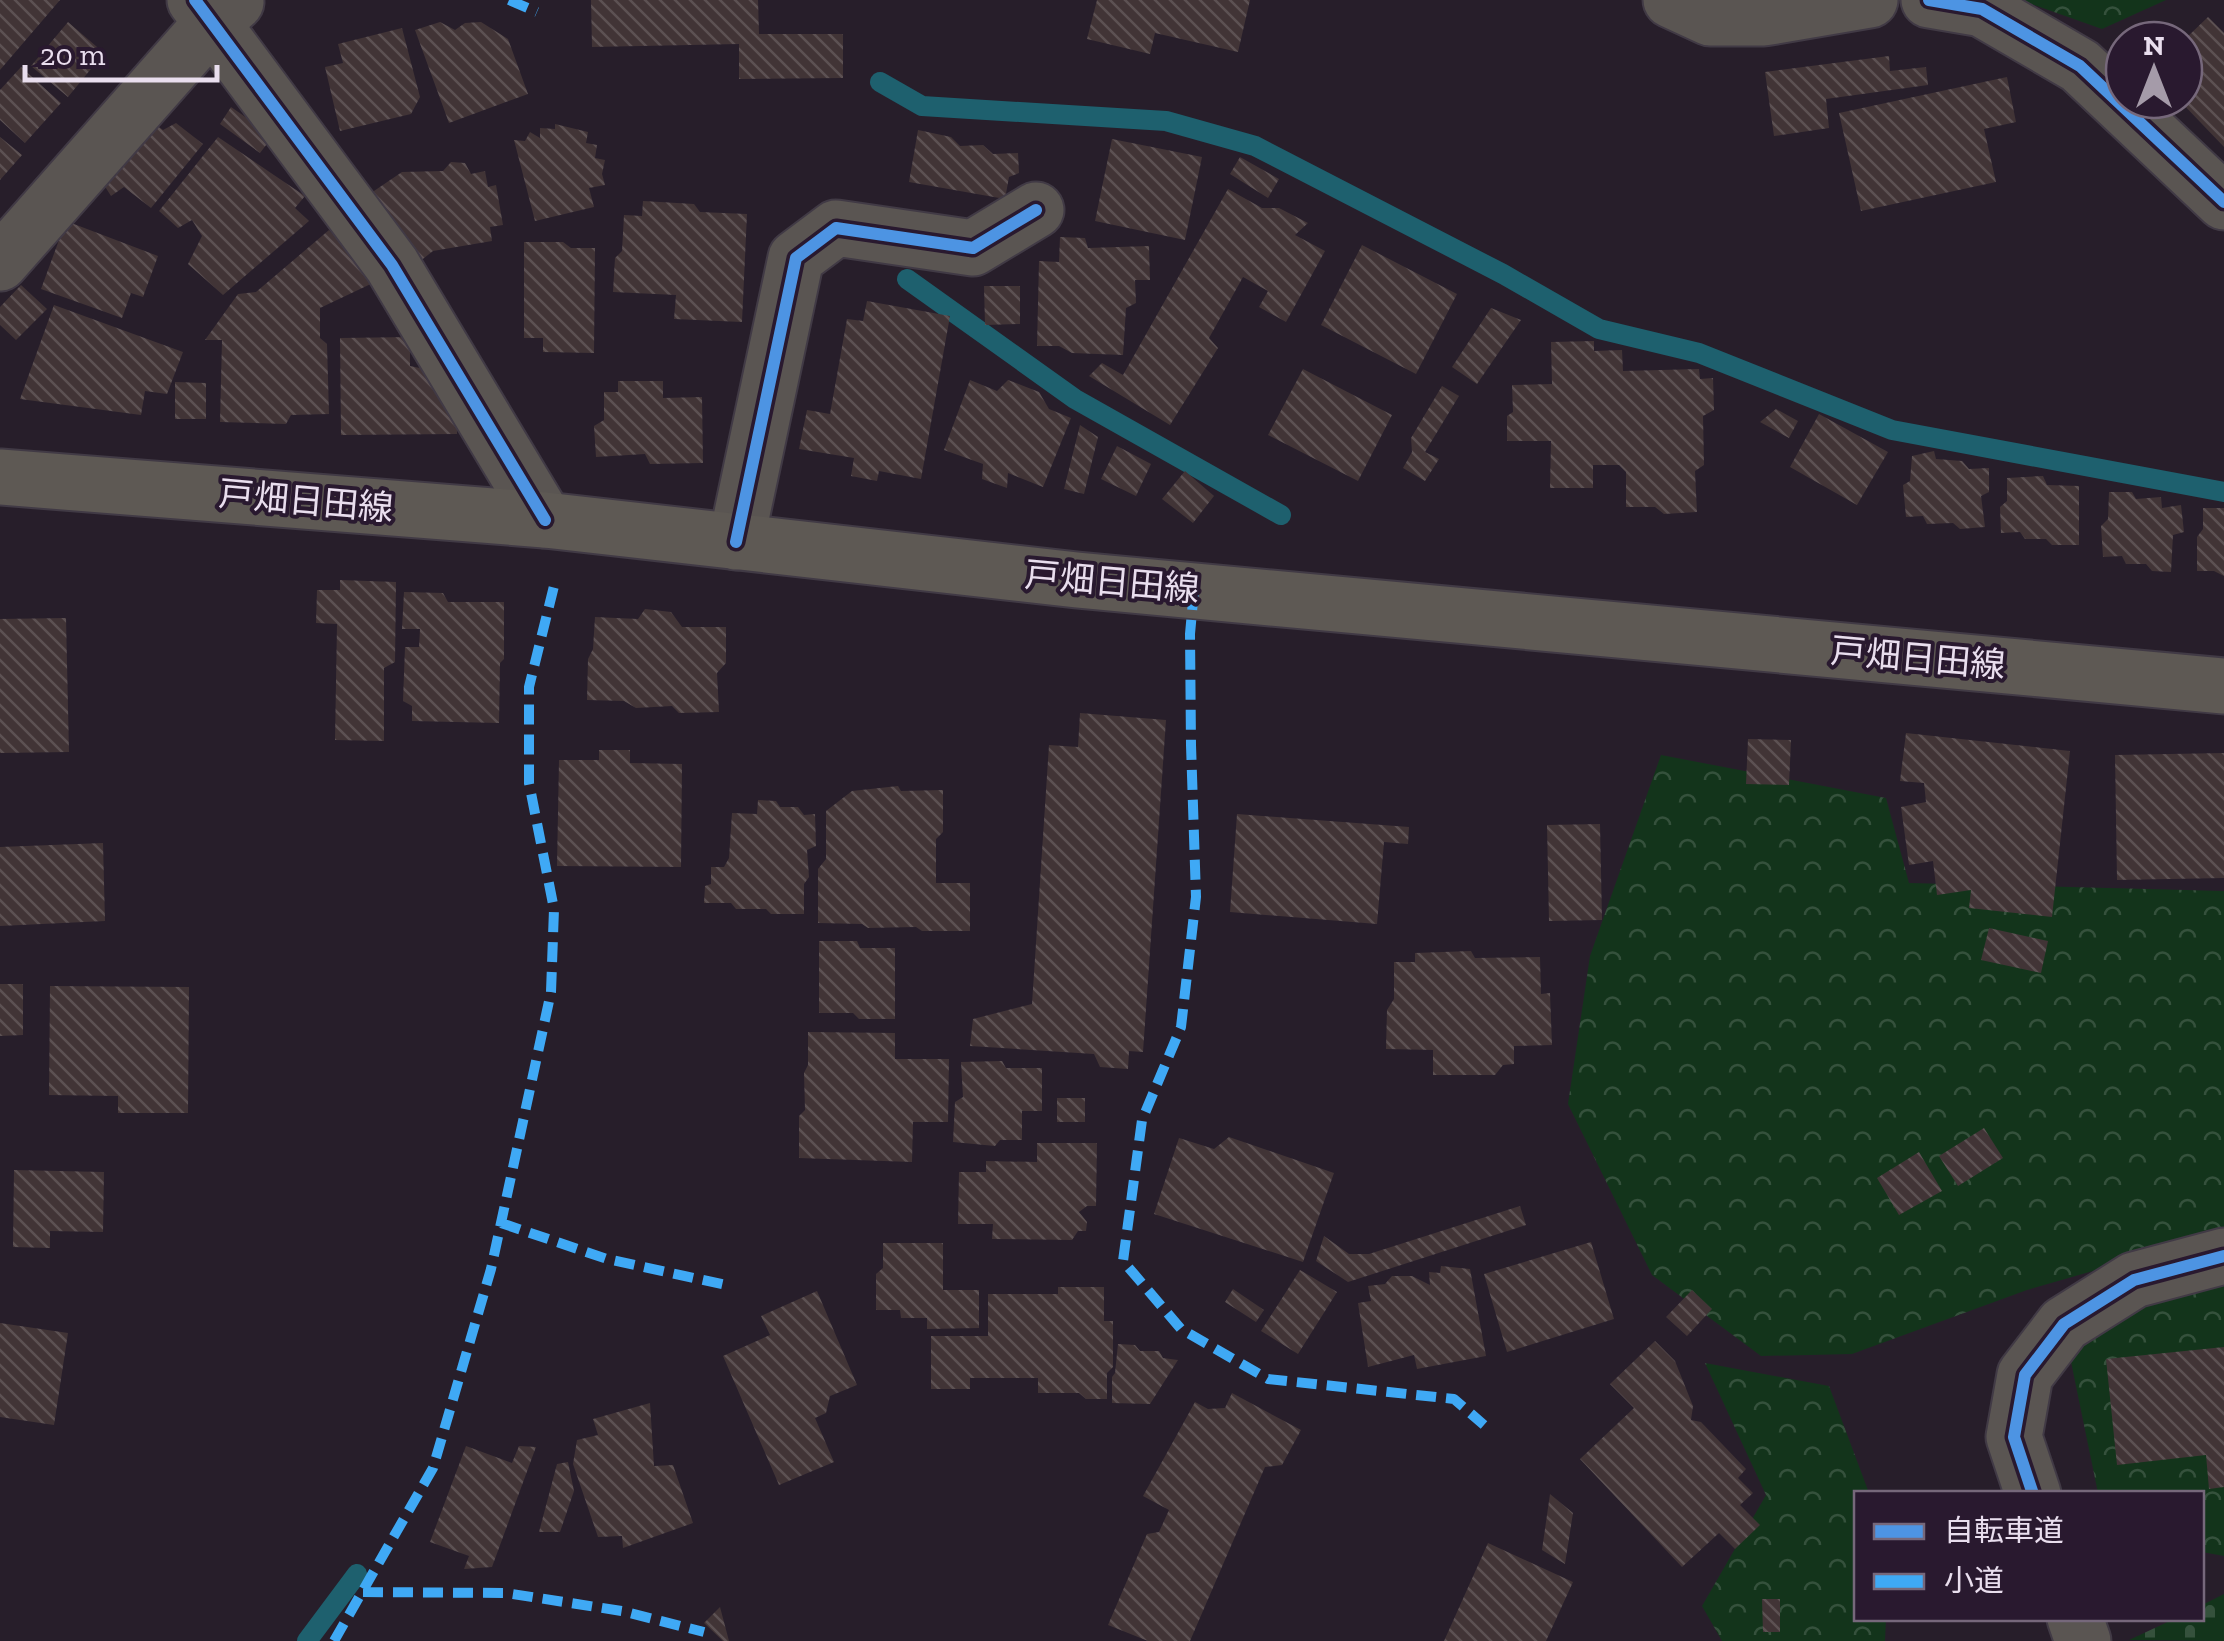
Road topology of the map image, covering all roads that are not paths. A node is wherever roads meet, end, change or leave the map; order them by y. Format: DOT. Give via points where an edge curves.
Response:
graph roads {
  1 [pos="1670,0"];
  2 [pos="1870,0"];
  3 [pos="1929,0"];
  4 [pos="215,8"];
  5 [pos="2224,202"];
  6 [pos="1036,210"];
  7 [pos="0,262"];
  8 [pos="0,476"];
  9 [pos="545,520"];
  10 [pos="736,542"];
  11 [pos="2224,686"];
  12 [pos="2224,1256"];
  13 [pos="2032,1491"];
  1 -- 2 [label="street" via="1710,18 1764,18"];
  3 -- 5 [label="street" via="1982,9 2080,66"];
  4 -- 7 [label="street"];
  4 -- 9 [label="street" via="392,265"];
  6 -- 10 [label="street" via="973,248 836,228 796,258"];
  8 -- 9 [label="main road, 戸畑日田線"];
  9 -- 10 [label="main road, 戸畑日田線"];
  10 -- 11 [label="main road, 戸畑日田線"];
  12 -- 13 [label="street" via="2134,1280 2064,1324 2024,1375 2014,1437"];
}
